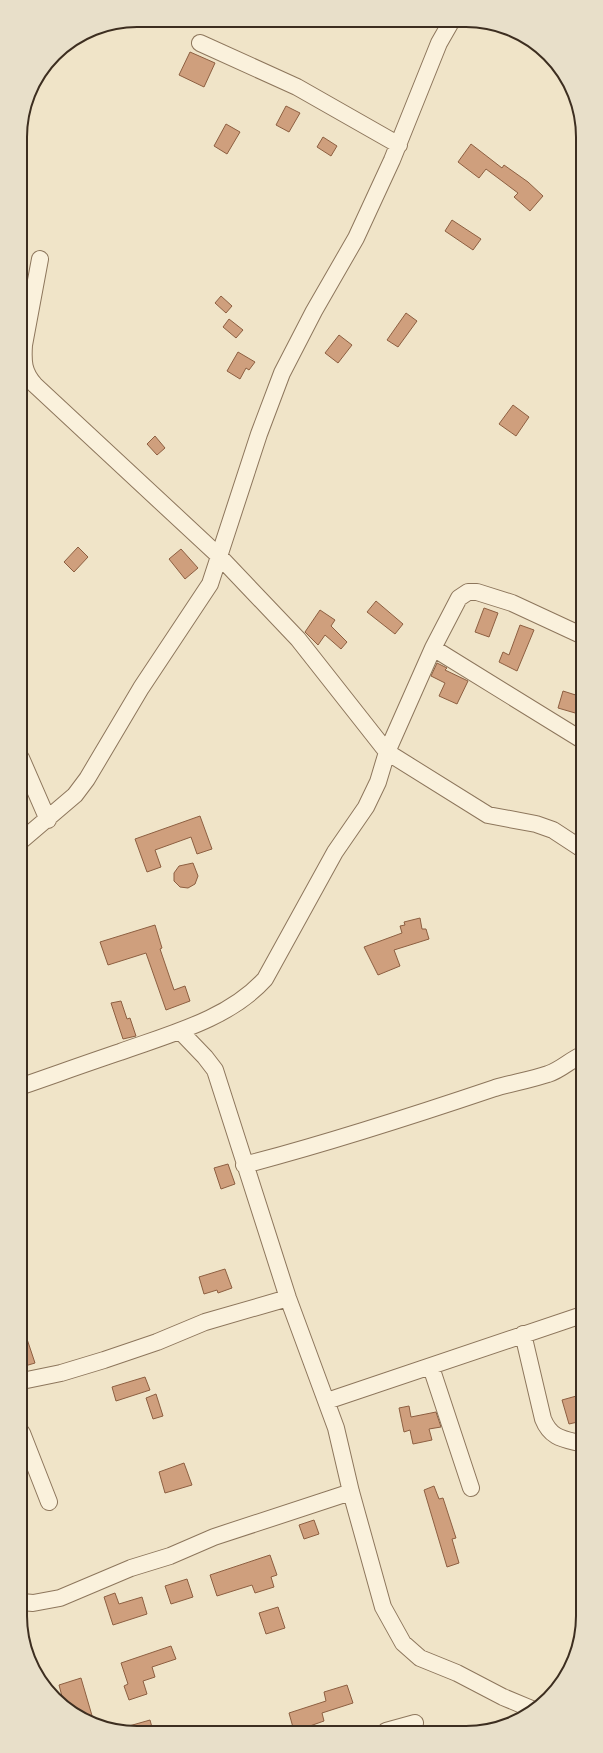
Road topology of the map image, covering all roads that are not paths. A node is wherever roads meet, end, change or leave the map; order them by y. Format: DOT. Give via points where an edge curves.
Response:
graph roads {
  1 [pos="448,27"];
  2 [pos="200,43"];
  3 [pos="399,144"];
  4 [pos="40,259"];
  5 [pos="27,329"];
  6 [pos="27,376"];
  7 [pos="220,557"];
  8 [pos="576,632"];
  9 [pos="433,648"];
  10 [pos="576,736"];
  11 [pos="386,752"];
  12 [pos="27,772"];
  13 [pos="48,820"];
  14 [pos="27,836"];
  15 [pos="576,845"];
  16 [pos="180,1031"];
  17 [pos="576,1059"];
  18 [pos="27,1084"];
  19 [pos="244,1165"];
  20 [pos="288,1298"];
  21 [pos="576,1317"];
  22 [pos="523,1334"];
  23 [pos="431,1367"];
  24 [pos="27,1380"];
  25 [pos="326,1401"];
  26 [pos="576,1442"];
  27 [pos="27,1446"];
  28 [pos="471,1488"];
  29 [pos="351,1492"];
  30 [pos="48,1502"];
  31 [pos="27,1602"];
  32 [pos="527,1707"];
  33 [pos="415,1723"];
  34 [pos="404,1726"];
  1 -- 3 [label="street" via="439,43"];
  2 -- 3 [label="street" via="297,87"];
  3 -- 7 [label="street" via="356,238 282,372 259,434"];
  4 -- 5 [label="street"];
  6 -- 7 [label="street"];
  7 -- 11 [label="street" via="298,639"];
  7 -- 13 [label="street" via="210,584 141,688 88,779"];
  8 -- 9 [label="street" via="512,603 477,592 468,592 459,598"];
  9 -- 10 [label="street"];
  9 -- 11 [label="street"];
  11 -- 15 [label="street" via="488,814 553,830"];
  11 -- 16 [label="street" via="378,782 366,807 335,852 265,979 252,993 235,1005"];
  12 -- 13 [label="street"];
  13 -- 14 [label="street"];
  16 -- 18 [label="street"];
  16 -- 19 [label="street" via="215,1070"];
  17 -- 19 [label="street" via="548,1074 273,1159"];
  19 -- 20 [label="street"];
  20 -- 24 [label="street" via="205,1322 104,1360"];
  20 -- 25 [label="street"];
  21 -- 22 [label="street"];
  22 -- 23 [label="street"];
  22 -- 26 [label="street" via="543,1420 555,1436"];
  23 -- 25 [label="street"];
  23 -- 28 [label="street"];
  25 -- 29 [label="street" via="336,1428"];
  27 -- 30 [label="street"];
  29 -- 31 [label="street" via="214,1537 60,1598"];
  29 -- 32 [label="street" via="383,1607 403,1643 420,1658"];
  33 -- 34 [label="street"];
}
